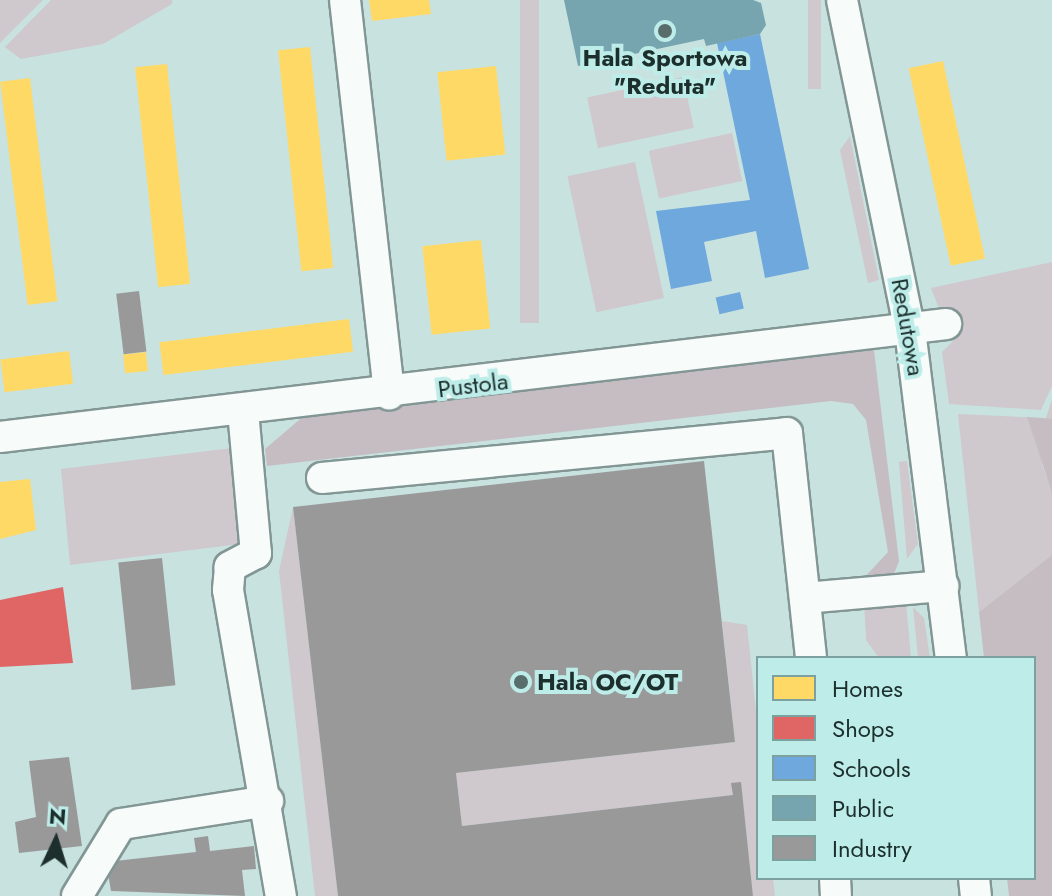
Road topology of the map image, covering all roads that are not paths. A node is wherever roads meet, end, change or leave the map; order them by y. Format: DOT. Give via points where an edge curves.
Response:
graph roads {
  1 [pos="345,0"];
  2 [pos="842,0"];
  3 [pos="946,324"];
  4 [pos="910,330"];
  5 [pos="389,395"];
  6 [pos="243,411"];
  7 [pos="0,437"];
  8 [pos="322,478"];
  9 [pos="943,586"];
  10 [pos="805,598"];
  11 [pos="811,656"];
  12 [pos="951,656"];
  13 [pos="268,801"];
  14 [pos="77,896"];
  15 [pos="281,896"];
  1 -- 5 [label="street"];
  2 -- 4 [label="street, Redutowa"];
  3 -- 4 [label="street, Pustola"];
  4 -- 5 [label="street, Pustola"];
  4 -- 9 [label="street, Redutowa"];
  5 -- 6 [label="street, Pustola"];
  6 -- 7 [label="street, Pustola"];
  6 -- 13 [label="street" via="256,553 230,567 228,590 244,710"];
  8 -- 10 [label="street" via="787,433"];
  9 -- 10 [label="street"];
  9 -- 12 [label="street, Redutowa"];
  10 -- 11 [label="street"];
  13 -- 14 [label="street" via="121,824"];
  13 -- 15 [label="street"];
}
